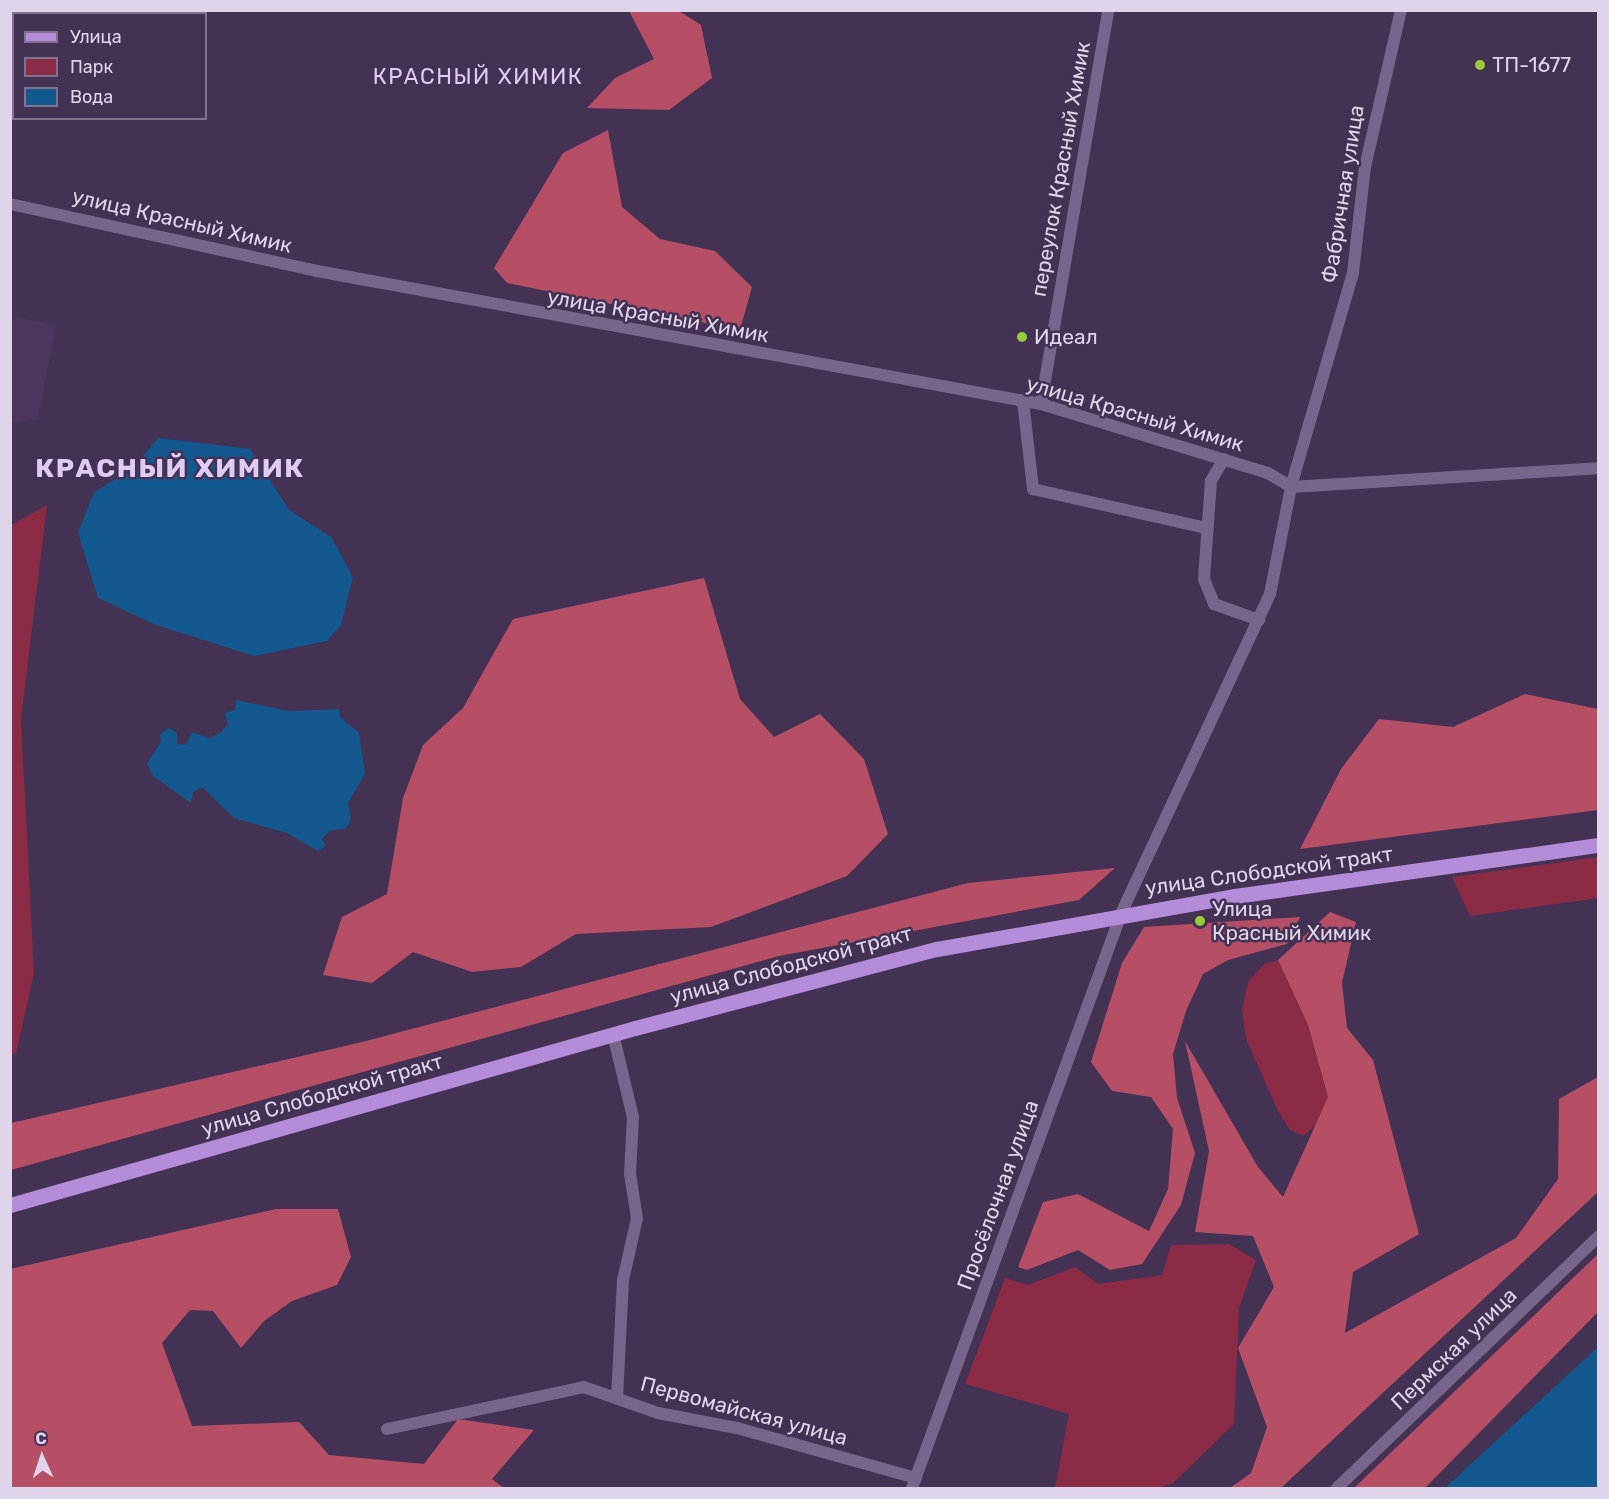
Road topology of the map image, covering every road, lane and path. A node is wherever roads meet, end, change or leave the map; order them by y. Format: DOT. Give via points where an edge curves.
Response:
graph roads {
  1 [pos="1108,10"];
  2 [pos="1401,10"];
  3 [pos="10,204"];
  4 [pos="1023,401"];
  5 [pos="1041,404"];
  6 [pos="1224,459"];
  7 [pos="1599,468"];
  8 [pos="1291,487"];
  9 [pos="1206,528"];
  10 [pos="1259,620"];
  11 [pos="1599,845"];
  12 [pos="1121,914"];
  13 [pos="613,1034"];
  14 [pos="10,1205"];
  15 [pos="1599,1237"];
  16 [pos="617,1397"];
  17 [pos="387,1429"];
  18 [pos="914,1483"];
  19 [pos="1337,1488"];
  1 -- 5 [label="street, переулок Красный Химик"];
  2 -- 8 [label="street, Фабричная улица" via="1365,166 1353,273"];
  3 -- 4 [label="street, улица Красный Химик" via="340,276"];
  4 -- 5 [label="street, улица Красный Химик"];
  4 -- 9 [label="street" via="1028,478 1037,491"];
  5 -- 6 [label="street, улица Красный Химик"];
  6 -- 8 [label="street, улица Красный Химик" via="1268,472"];
  6 -- 9 [label="street" via="1211,481"];
  7 -- 8 [label="street"];
  8 -- 10 [label="street, Фабричная улица" via="1283,543"];
  9 -- 10 [label="street" via="1208,596 1221,609"];
  10 -- 12 [label="street, Просёлочная улица"];
  11 -- 12 [label="main road, улица Слободской тракт"];
  12 -- 13 [label="main road, улица Слободской тракт" via="937,949"];
  12 -- 18 [label="street, Просёлочная улица"];
  13 -- 14 [label="main road, улица Слободской тракт"];
  13 -- 16 [label="street" via="633,1117 630,1174 637,1218 623,1280"];
  15 -- 19 [label="street, Пермская улица"];
  16 -- 17 [label="street, Первомайская улица" via="573,1387"];
  16 -- 18 [label="street, Первомайская улица" via="658,1413 737,1428"];
}
